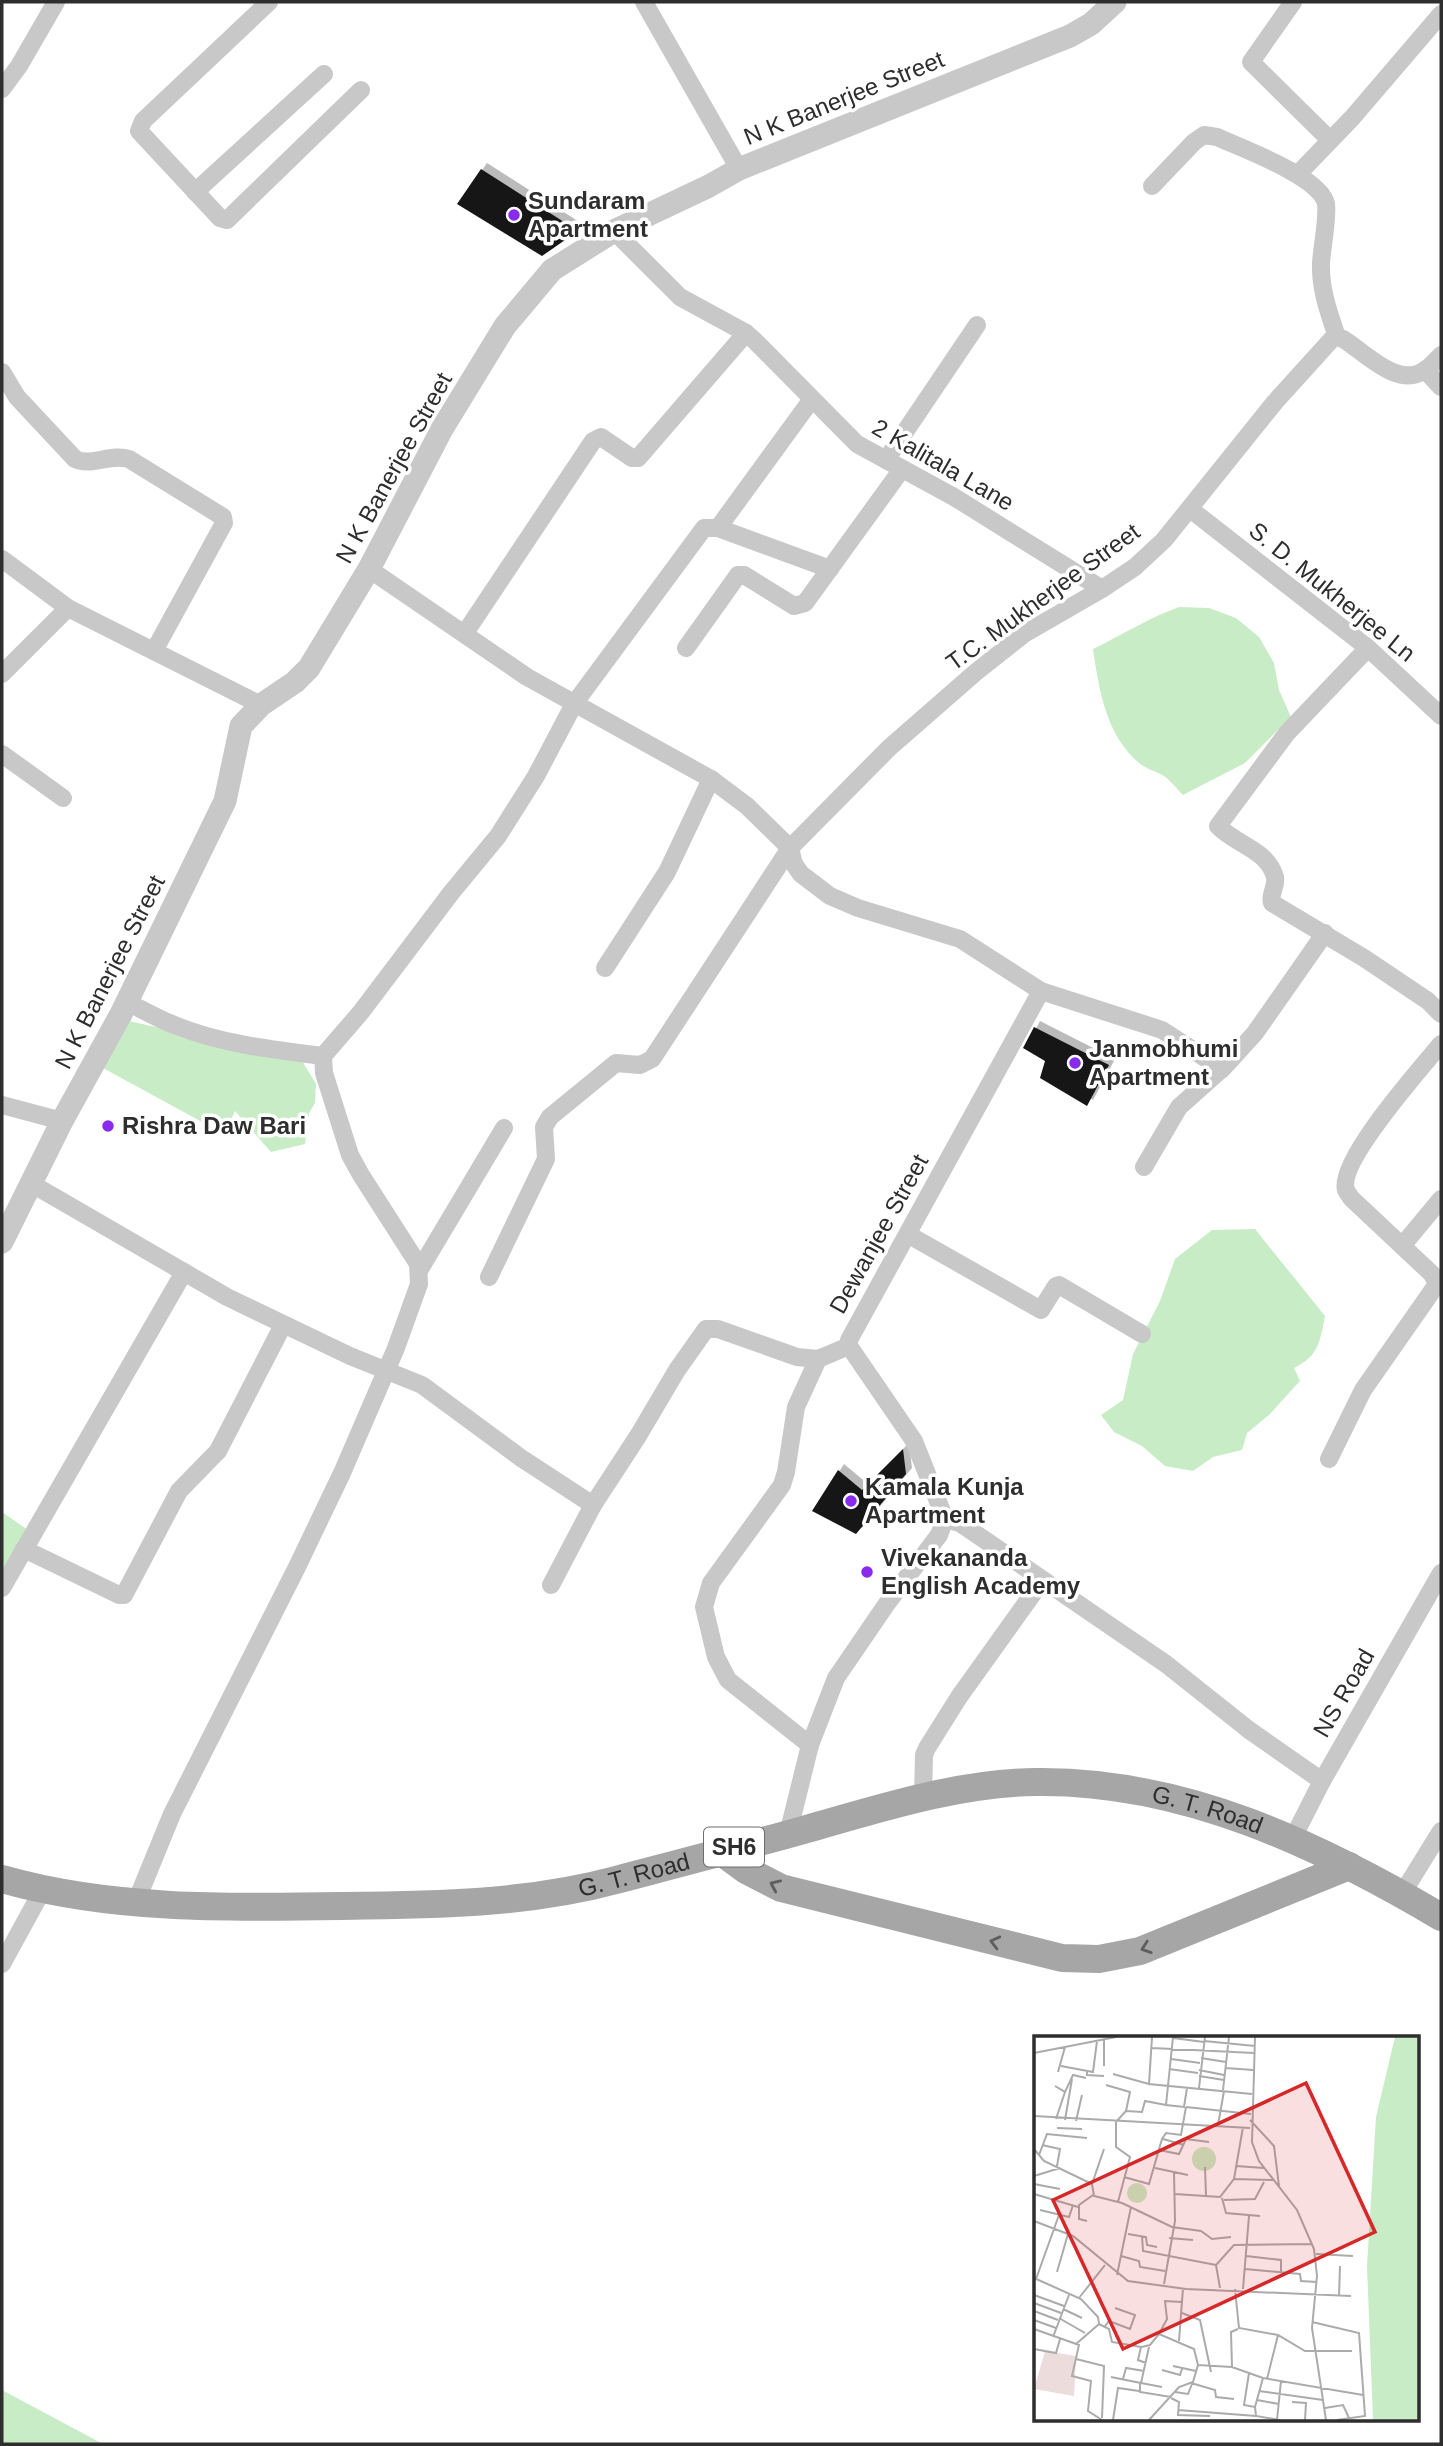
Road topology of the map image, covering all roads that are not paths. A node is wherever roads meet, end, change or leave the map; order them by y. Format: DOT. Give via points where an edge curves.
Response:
graph roads {
  1 [pos="56,2"];
  2 [pos="268,2"];
  3 [pos="644,2"];
  4 [pos="1115,2"];
  5 [pos="1293,2"];
  6 [pos="1441,14"];
  7 [pos="324,74"];
  8 [pos="2,89"];
  9 [pos="361,90"];
  10 [pos="1331,140"];
  11 [pos="739,169"];
  12 [pos="1298,174"];
  13 [pos="1152,186"];
  14 [pos="195,192"];
  15 [pos="614,231"];
  16 [pos="977,325"];
  17 [pos="746,333"];
  18 [pos="1337,337"];
  19 [pos="1441,355"];
  20 [pos="1425,370"];
  21 [pos="2,372"];
  22 [pos="1441,387"];
  23 [pos="812,399"];
  24 [pos="886,460"];
  25 [pos="902,469"];
  26 [pos="1190,509"];
  27 [pos="718,528"];
  28 [pos="2,559"];
  29 [pos="369,569"];
  30 [pos="830,569"];
  31 [pos="1102,589"];
  32 [pos="68,608"];
  33 [pos="465,633"];
  34 [pos="686,648"];
  35 [pos="1368,648"];
  36 [pos="154,651"];
  37 [pos="2,674"];
  38 [pos="574,704"];
  39 [pos="261,705"];
  40 [pos="1441,716"];
  41 [pos="2,754"];
  42 [pos="711,779"];
  43 [pos="63,798"];
  44 [pos="790,848"];
  45 [pos="1325,933"];
  46 [pos="605,968"];
  47 [pos="1041,990"];
  48 [pos="127,1002"];
  49 [pos="1435,1007"];
  50 [pos="1441,1044"];
  51 [pos="323,1056"];
  52 [pos="1222,1069"];
  53 [pos="2,1105"];
  54 [pos="62,1121"];
  55 [pos="504,1128"];
  56 [pos="1144,1167"];
  57 [pos="32,1184"];
  58 [pos="1441,1199"];
  59 [pos="909,1235"];
  60 [pos="2,1242"];
  61 [pos="1402,1245"];
  62 [pos="420,1269"];
  63 [pos="184,1272"];
  64 [pos="489,1277"];
  65 [pos="283,1325"];
  66 [pos="1142,1334"];
  67 [pos="849,1346"];
  68 [pos="818,1359"];
  69 [pos="387,1370"];
  70 [pos="1329,1459"];
  71 [pos="593,1505"];
  72 [pos="945,1519"];
  73 [pos="24,1549"];
  74 [pos="1441,1573"];
  75 [pos="1042,1581"];
  76 [pos="551,1585"];
  77 [pos="2,1588"];
  78 [pos="1435,1599"];
  79 [pos="810,1745"];
  80 [pos="1322,1781"];
  81 [pos="922,1798"];
  82 [pos="1441,1831"];
  83 [pos="788,1835"];
  84 [pos="1292,1840"];
  85 [pos="720,1851"];
  86 [pos="1349,1866"];
  87 [pos="2,1879"];
  88 [pos="42,1891"];
  89 [pos="1402,1894"];
  90 [pos="136,1902"];
  91 [pos="1441,1917"];
  92 [pos="2,1964"];
  1 -- 8 [label="street"];
  2 -- 14 [label="street" via="139,127"];
  3 -- 11 [label="street"];
  4 -- 11 [label="street, N K Banerjee Street" via="1070,36"];
  5 -- 10 [label="street" via="1251,62"];
  6 -- 10 [label="street"];
  7 -- 14 [label="street"];
  9 -- 14 [label="street" via="228,220 220,218"];
  10 -- 12 [label="street"];
  11 -- 15 [label="street, N K Banerjee Street"];
  12 -- 13 [label="street" via="1205,135"];
  12 -- 18 [label="street" via="1326,202 1321,266 1326,305"];
  15 -- 17 [label="street, 2 Kalitala Lane" via="680,297"];
  15 -- 29 [label="street, N K Banerjee Street" via="552,270 505,326 442,429"];
  16 -- 24 [label="street"];
  17 -- 23 [label="street, 2 Kalitala Lane"];
  17 -- 33 [label="street" via="638,458 601,437 593,441"];
  18 -- 20 [label="street" via="1394,373 1406,377"];
  18 -- 26 [label="street, T.C. Mukherjee Street" via="1326,343 1275,402"];
  19 -- 20 [label="street"];
  20 -- 22 [label="street"];
  21 -- 36 [label="street" via="17,397 75,459 129,459 223,517 224,523"];
  23 -- 24 [label="street, 2 Kalitala Lane" via="852,440"];
  23 -- 27 [label="street"];
  24 -- 25 [label="street, 2 Kalitala Lane"];
  25 -- 30 [label="street"];
  25 -- 31 [label="street, 2 Kalitala Lane"];
  26 -- 31 [label="street, T.C. Mukherjee Street" via="1135,567"];
  26 -- 35 [label="street, S. D. Mukherjee Ln"];
  27 -- 30 [label="street"];
  27 -- 38 [label="street" via="701,531"];
  28 -- 32 [label="street"];
  29 -- 33 [label="street"];
  29 -- 39 [label="street, N K Banerjee Street" via="309,668"];
  30 -- 34 [label="street" via="797,607 738,575"];
  31 -- 44 [label="street, T.C. Mukherjee Street" via="1024,634 976,672 889,748"];
  32 -- 36 [label="street"];
  32 -- 37 [label="street"];
  33 -- 38 [label="street"];
  35 -- 40 [label="street, S. D. Mukherjee Ln"];
  35 -- 45 [label="street" via="1287,733 1218,825 1268,862 1276,880 1272,903"];
  36 -- 39 [label="street"];
  38 -- 42 [label="street"];
  38 -- 51 [label="street" via="498,836"];
  39 -- 48 [label="street, N K Banerjee Street" via="241,726 225,801"];
  41 -- 43 [label="street"];
  42 -- 44 [label="street"];
  42 -- 46 [label="street" via="667,872"];
  44 -- 47 [label="street" via="801,874 830,896 969,944"];
  44 -- 64 [label="street, T.C. Mukherjee Street" via="652,1059 640,1065 616,1063 546,1122 545,1159"];
  45 -- 49 [label="street"];
  45 -- 52 [label="street" via="1266,1018"];
  47 -- 52 [label="street" via="1162,1030"];
  47 -- 59 [label="street, Dewanjee Street"];
  48 -- 51 [label="street" via="213,1038"];
  48 -- 54 [label="street, N K Banerjee Street"];
  50 -- 61 [label="street" via="1378,1122 1347,1177 1346,1190 1352,1199"];
  51 -- 62 [label="street" via="324,1073 350,1155"];
  52 -- 56 [label="street" via="1179,1107"];
  53 -- 54 [label="street"];
  54 -- 57 [label="street, N K Banerjee Street"];
  55 -- 62 [label="street"];
  57 -- 60 [label="street, N K Banerjee Street"];
  57 -- 63 [label="street"];
  58 -- 61 [label="street"];
  59 -- 66 [label="street" via="1041,1310 1059,1285"];
  59 -- 67 [label="street, Dewanjee Street"];
  61 -- 70 [label="street" via="1437,1284 1363,1390"];
  62 -- 69 [label="street" via="419,1284"];
  63 -- 65 [label="street"];
  63 -- 73 [label="street"];
  65 -- 69 [label="street"];
  65 -- 73 [label="street" via="219,1451 173,1500 124,1595"];
  67 -- 68 [label="street"];
  67 -- 72 [label="street, Dewanjee Street" via="914,1441"];
  68 -- 71 [label="street" via="797,1357 718,1329 706,1329"];
  68 -- 79 [label="street" via="796,1407 782,1485 711,1583 704,1607 716,1657 728,1679"];
  69 -- 71 [label="street" via="422,1385"];
  69 -- 90 [label="street" via="297,1567 172,1814"];
  71 -- 76 [label="street"];
  72 -- 75 [label="street" via="960,1523"];
  72 -- 79 [label="street" via="939,1535 836,1678"];
  73 -- 77 [label="street"];
  74 -- 78 [label="street, NS Road"];
  75 -- 80 [label="street" via="1166,1664"];
  75 -- 81 [label="street" via="926,1748"];
  78 -- 80 [label="street, NS Road"];
  79 -- 83 [label="street"];
  80 -- 84 [label="street, NS Road"];
  81 -- 83 [label="main road, G. T. Road / SH6"];
  81 -- 84 [label="main road, G. T. Road / SH6" via="1034,1782 1079,1784 1174,1798"];
  82 -- 89 [label="street"];
  83 -- 85 [label="main road, G. T. Road / SH6"];
  84 -- 86 [label="main road, G. T. Road / SH6"];
  86 -- 85 [label="main road, one-way" via="1140,1951 1099,1959 1062,1958 781,1888"];
  85 -- 90 [label="main road, G. T. Road / SH6" via="612,1881 459,1904 303,1907"];
  86 -- 89 [label="main road, G. T. Road / SH6"];
  87 -- 88 [label="main road, G. T. Road / SH6"];
  88 -- 90 [label="main road, G. T. Road / SH6"];
  88 -- 92 [label="street"];
  89 -- 91 [label="main road, G. T. Road / SH6"];
}
